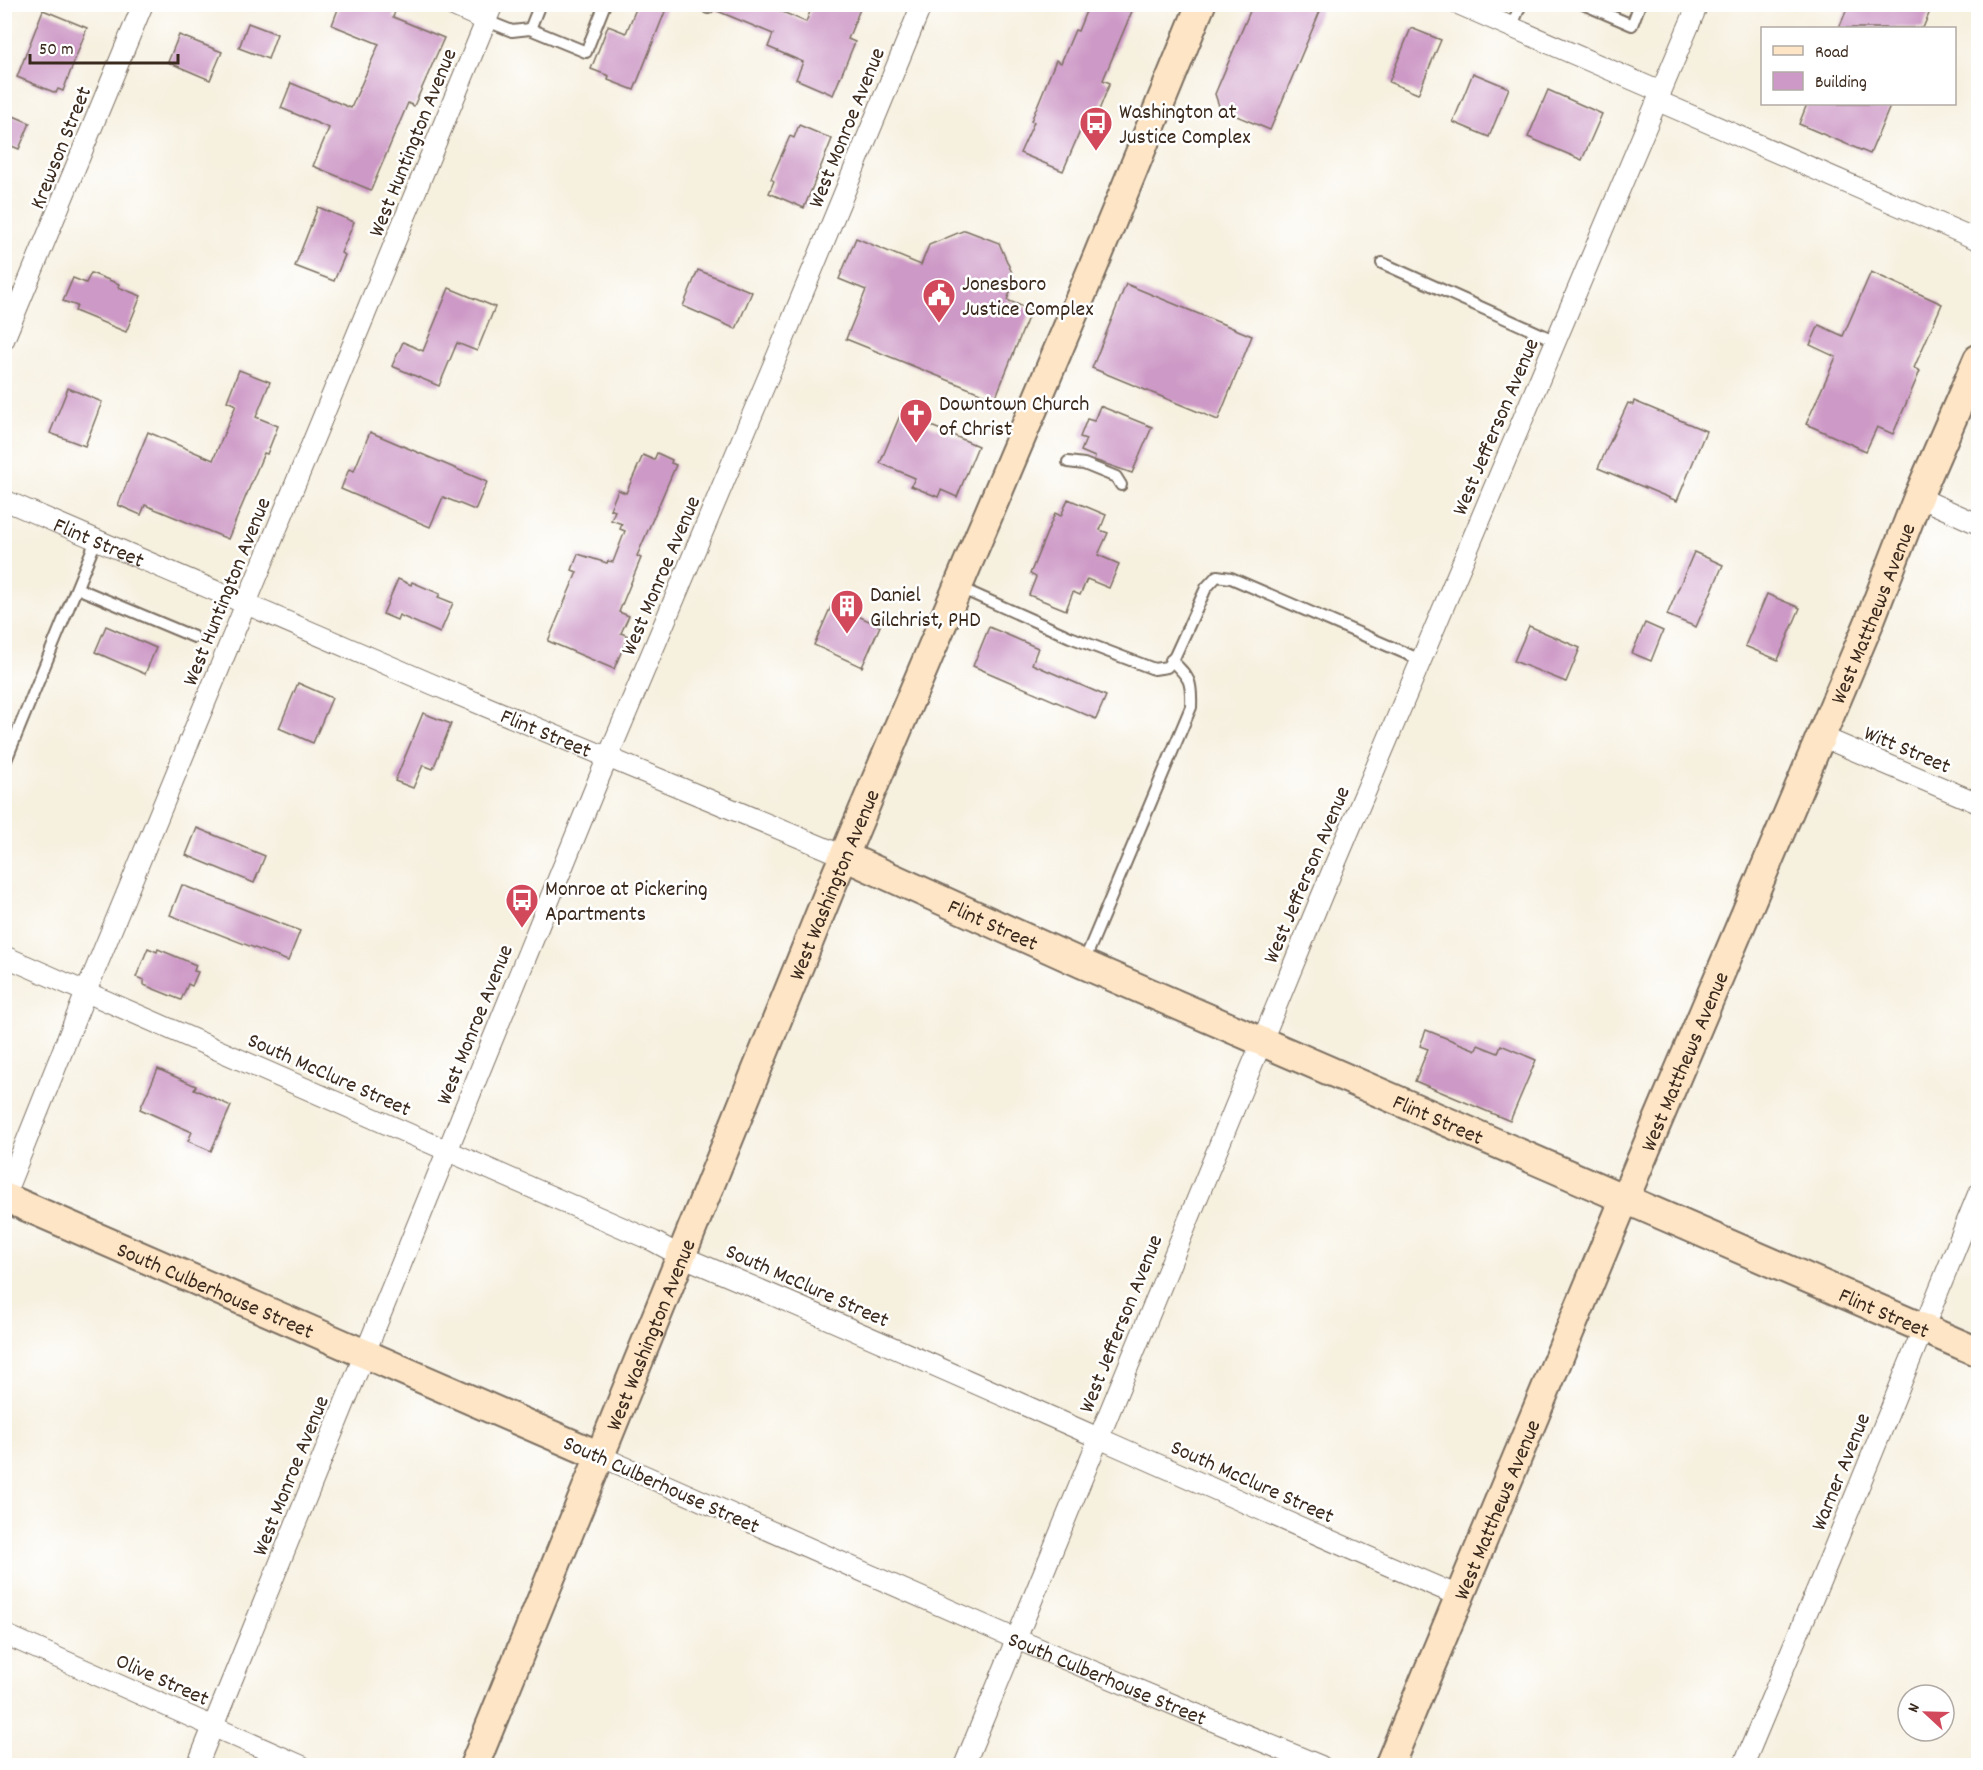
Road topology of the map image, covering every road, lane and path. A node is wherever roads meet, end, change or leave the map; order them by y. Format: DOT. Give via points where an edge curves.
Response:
graph roads {
  1 [pos="143,4"];
  2 [pos="448,4"];
  3 [pos="540,4"];
  4 [pos="605,4"];
  5 [pos="922,4"];
  6 [pos="1201,4"];
  7 [pos="1458,4"];
  8 [pos="1521,4"];
  9 [pos="1583,4"];
  10 [pos="1640,4"];
  11 [pos="1698,4"];
  12 [pos="490,13"];
  13 [pos="1511,28"];
  14 [pos="530,29"];
  15 [pos="1659,96"];
  16 [pos="1978,240"];
  17 [pos="1382,263"];
  18 [pos="4,340"];
  19 [pos="1556,341"];
  20 [pos="1978,359"];
  21 [pos="1068,462"];
  22 [pos="1121,485"];
  23 [pos="1918,497"];
  24 [pos="4,500"];
  25 [pos="1978,524"];
  26 [pos="98,538"];
  27 [pos="958,587"];
  28 [pos="77,588"];
  29 [pos="246,603"];
  30 [pos="194,637"];
  31 [pos="1172,660"];
  32 [pos="1421,660"];
  33 [pos="1820,736"];
  34 [pos="608,758"];
  35 [pos="4,765"];
  36 [pos="1978,803"];
  37 [pos="844,856"];
  38 [pos="4,956"];
  39 [pos="1083,964"];
  40 [pos="87,992"];
  41 [pos="1262,1040"];
  42 [pos="447,1150"];
  43 [pos="1978,1194"];
  44 [pos="4,1197"];
  45 [pos="1625,1198"];
  46 [pos="681,1256"];
  47 [pos="1923,1328"];
  48 [pos="1978,1352"];
  49 [pos="364,1353"];
  50 [pos="1098,1437"];
  51 [pos="600,1456"];
  52 [pos="1461,1597"];
  53 [pos="4,1634"];
  54 [pos="1016,1639"];
  55 [pos="213,1726"];
  56 [pos="197,1766"];
  57 [pos="302,1766"];
  58 [pos="474,1766"];
  59 [pos="964,1766"];
  60 [pos="1321,1766"];
  61 [pos="1389,1766"];
  62 [pos="1743,1766"];
  1 -- 18 [label="street, Krewson Street"];
  2 -- 12 [label="street"];
  3 -- 14 [label="lane"];
  4 -- 14 [label="lane" via="586,52"];
  5 -- 34 [label="street, West Monroe Avenue"];
  6 -- 27 [label="street, West Washington Avenue"];
  7 -- 13 [label="street"];
  8 -- 13 [label="lane"];
  9 -- 10 [label="lane" via="1632,25"];
  11 -- 15 [label="street, West Jefferson Avenue"];
  12 -- 14 [label="lane" via="513,32"];
  12 -- 29 [label="street, West Huntington Avenue"];
  13 -- 15 [label="street"];
  15 -- 16 [label="street"];
  15 -- 19 [label="street, West Jefferson Avenue"];
  17 -- 19 [label="lane"];
  19 -- 32 [label="street, West Jefferson Avenue"];
  20 -- 23 [label="street, West Matthews Avenue"];
  21 -- 22 [label="lane" via="1116,477"];
  23 -- 25 [label="street"];
  23 -- 33 [label="street, West Matthews Avenue"];
  24 -- 26 [label="street, Flint Street"];
  26 -- 28 [label="lane"];
  26 -- 29 [label="street, Flint Street"];
  27 -- 31 [label="lane" via="1154,669 1167,667"];
  27 -- 37 [label="street, West Washington Avenue"];
  28 -- 30 [label="lane"];
  28 -- 35 [label="lane"];
  29 -- 34 [label="street, Flint Street"];
  29 -- 40 [label="street, West Huntington Avenue"];
  31 -- 32 [label="lane" via="1206,588 1217,576 1231,578"];
  31 -- 39 [label="lane" via="1192,687 1191,707"];
  32 -- 41 [label="street, West Jefferson Avenue"];
  33 -- 36 [label="street, Witt Street"];
  33 -- 45 [label="street, West Matthews Avenue"];
  34 -- 37 [label="street, Flint Street"];
  34 -- 42 [label="street, West Monroe Avenue"];
  37 -- 39 [label="street, Flint Street"];
  37 -- 46 [label="street, West Washington Avenue"];
  38 -- 40 [label="street, South McClure Street"];
  39 -- 41 [label="street, Flint Street"];
  40 -- 42 [label="street, South McClure Street"];
  40 -- 44 [label="street, West Huntington Avenue"];
  41 -- 45 [label="street, Flint Street"];
  41 -- 50 [label="street, West Jefferson Avenue"];
  42 -- 46 [label="street, South McClure Street" via="653,1240"];
  42 -- 49 [label="street, West Monroe Avenue"];
  43 -- 47 [label="street, Warner Avenue"];
  44 -- 49 [label="street, South Culberhouse Street"];
  45 -- 47 [label="street, Flint Street"];
  45 -- 52 [label="street, West Matthews Avenue"];
  46 -- 50 [label="street, South McClure Street"];
  46 -- 51 [label="street, West Washington Avenue"];
  47 -- 48 [label="street, Flint Street"];
  47 -- 62 [label="street, Warner Avenue"];
  49 -- 51 [label="street, South Culberhouse Street"];
  49 -- 55 [label="street, West Monroe Avenue"];
  50 -- 52 [label="street, South McClure Street"];
  50 -- 54 [label="street, West Jefferson Avenue"];
  51 -- 54 [label="street, South Culberhouse Street"];
  51 -- 58 [label="street, West Washington Avenue"];
  52 -- 61 [label="street, West Matthews Avenue"];
  53 -- 55 [label="street, Olive Street"];
  54 -- 59 [label="street, West Jefferson Avenue"];
  54 -- 60 [label="street, South Culberhouse Street"];
  55 -- 56 [label="street, West Monroe Avenue"];
  55 -- 57 [label="street, Olive Street"];
}
